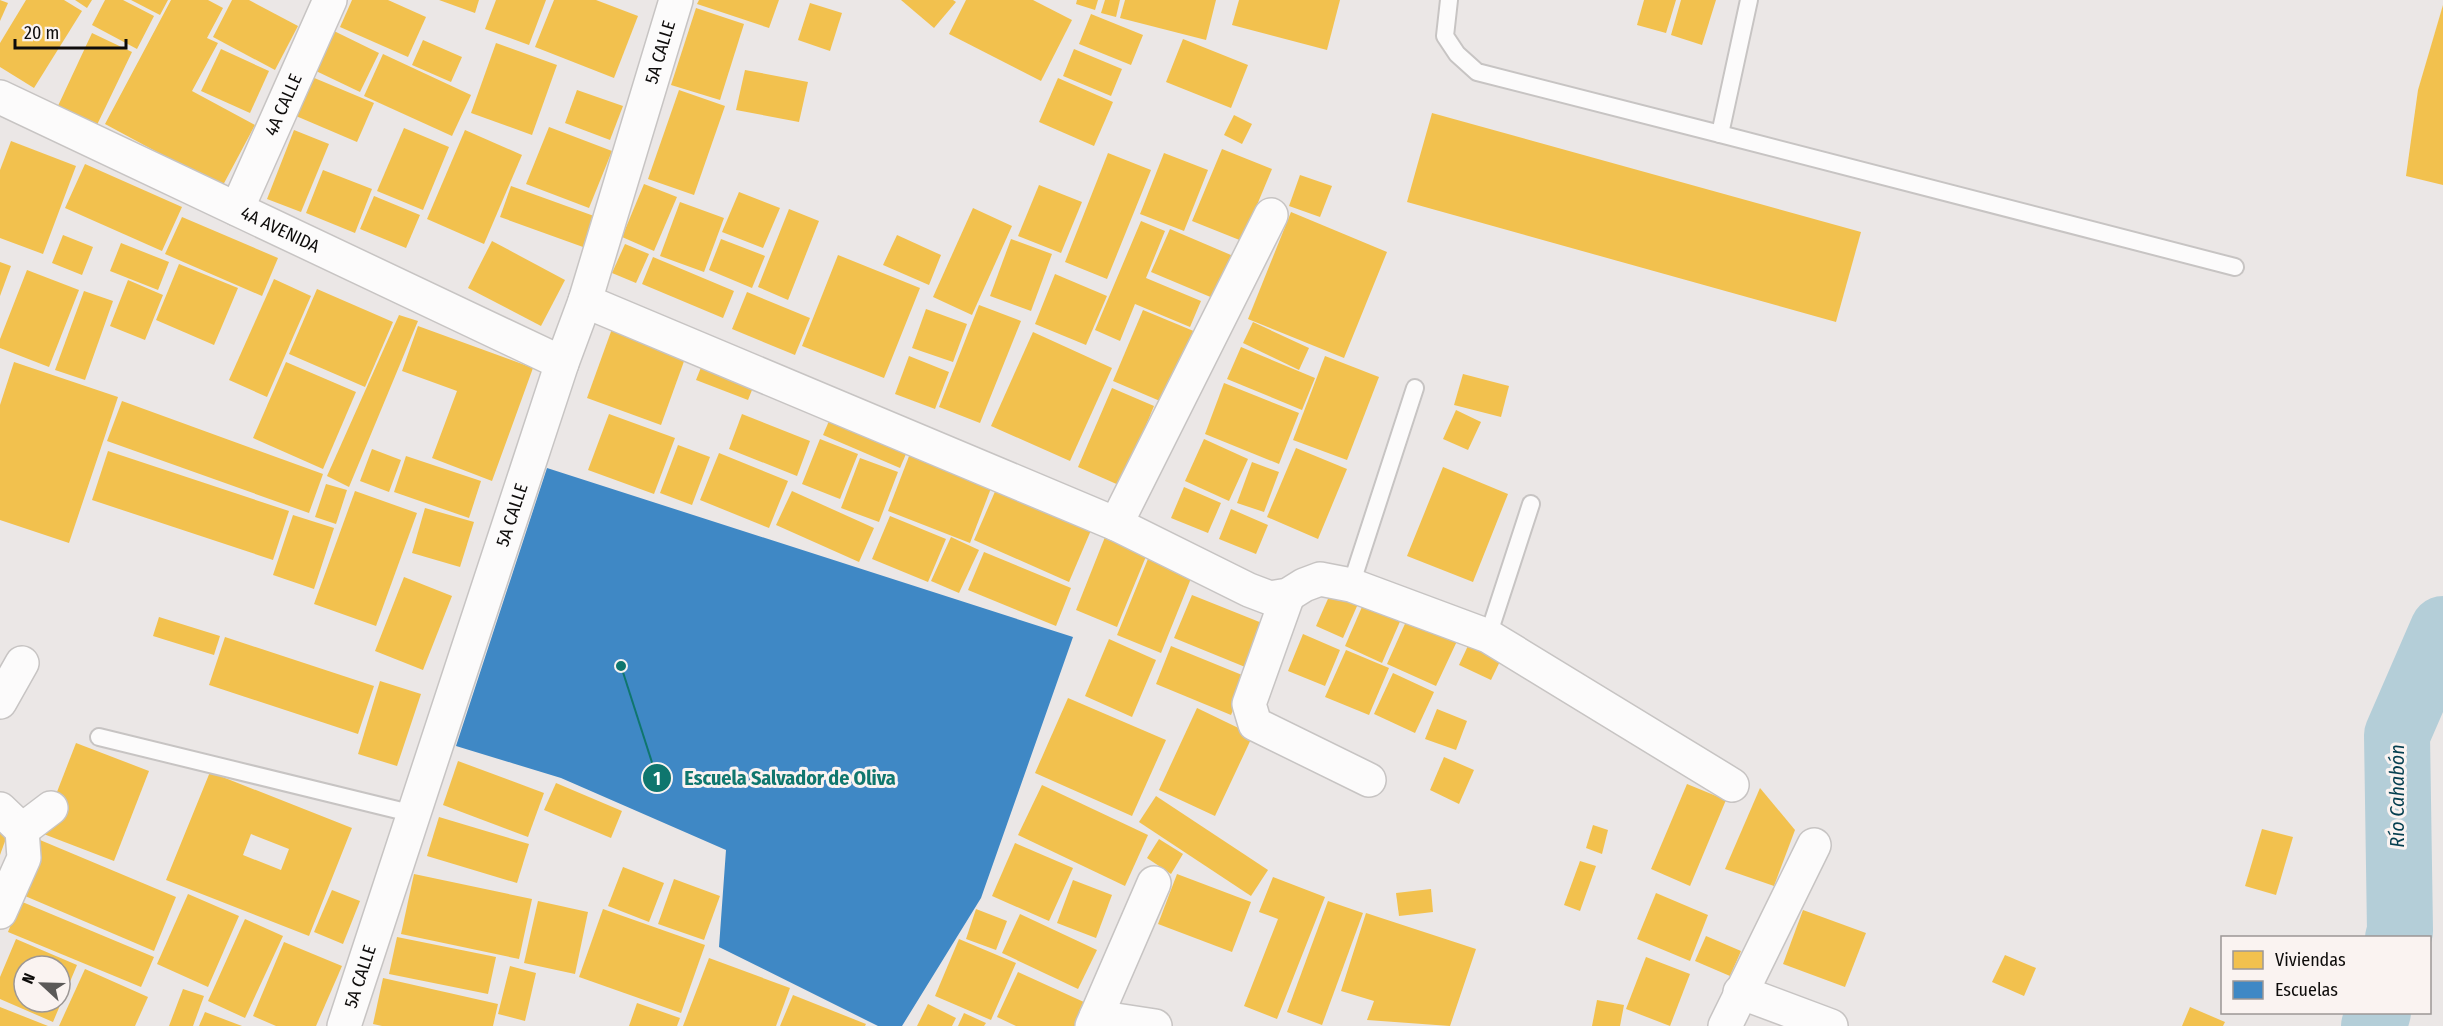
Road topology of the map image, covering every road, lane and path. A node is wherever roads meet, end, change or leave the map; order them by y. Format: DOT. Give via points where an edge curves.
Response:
graph roads {
  1 [pos="330,0"];
  2 [pos="676,0"];
  3 [pos="1449,0"];
  4 [pos="1749,0"];
  5 [pos="0,97"];
  6 [pos="1720,134"];
  7 [pos="237,209"];
  8 [pos="1271,215"];
  9 [pos="2235,267"];
  10 [pos="585,301"];
  11 [pos="562,363"];
  12 [pos="1415,388"];
  13 [pos="1531,504"];
  14 [pos="1116,524"];
  15 [pos="1351,585"];
  16 [pos="1288,596"];
  17 [pos="1488,636"];
  18 [pos="22,663"];
  19 [pos="0,702"];
  20 [pos="99,737"];
  21 [pos="1369,780"];
  22 [pos="1732,785"];
  23 [pos="51,808"];
  24 [pos="414,814"];
  25 [pos="11,820"];
  26 [pos="1814,845"];
  27 [pos="1154,882"];
  28 [pos="0,912"];
  29 [pos="1740,992"];
  30 [pos="1094,1022"];
  31 [pos="344,1026"];
  32 [pos="1155,1026"];
  33 [pos="1725,1026"];
  34 [pos="1831,1026"];
  1 -- 7 [label="street, 4A CALLE"];
  2 -- 10 [label="street, 5A CALLE"];
  3 -- 6 [label="lane" via="1445,36 1477,72"];
  4 -- 6 [label="lane"];
  5 -- 7 [label="street, 4A AVENIDA"];
  6 -- 9 [label="lane"];
  7 -- 11 [label="street, 4A AVENIDA"];
  8 -- 14 [label="street"];
  10 -- 11 [label="street, 5A CALLE"];
  10 -- 14 [label="street"];
  11 -- 24 [label="street, 5A CALLE"];
  12 -- 15 [label="lane"];
  13 -- 17 [label="lane"];
  14 -- 16 [label="street" via="1249,590 1270,598"];
  15 -- 16 [label="street" via="1320,579"];
  15 -- 17 [label="street"];
  16 -- 21 [label="street" via="1249,704 1251,715 1255,724"];
  17 -- 22 [label="street"];
  18 -- 19 [label="street"];
  20 -- 24 [label="lane"];
  23 -- 25 [label="street"];
  24 -- 31 [label="street, 5A CALLE"];
  25 -- 28 [label="street" via="24,858"];
  26 -- 29 [label="street"];
  27 -- 30 [label="street"];
  29 -- 33 [label="street"];
  29 -- 34 [label="street"];
  30 -- 32 [label="street"];
}
